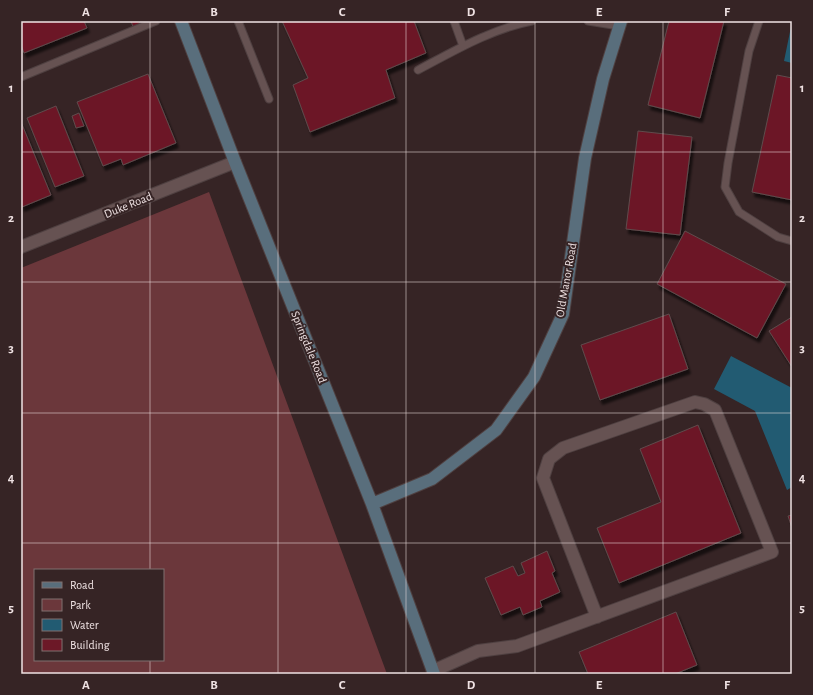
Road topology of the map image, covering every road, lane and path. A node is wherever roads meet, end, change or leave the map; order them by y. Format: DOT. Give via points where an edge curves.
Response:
graph roads {
  1 [pos="156,21"];
  2 [pos="181,21"];
  3 [pos="238,21"];
  4 [pos="454,21"];
  5 [pos="532,21"];
  6 [pos="588,21"];
  7 [pos="758,21"];
  8 [pos="518,22"];
  9 [pos="620,24"];
  10 [pos="463,46"];
  11 [pos="418,70"];
  12 [pos="21,77"];
  13 [pos="269,99"];
  14 [pos="235,162"];
  15 [pos="792,241"];
  16 [pos="21,247"];
  17 [pos="372,504"];
  18 [pos="597,617"];
  19 [pos="433,673"];
  1 -- 12 [label="lane"];
  2 -- 14 [label="main road, Springdale Road"];
  3 -- 13 [label="lane"];
  4 -- 10 [label="lane"];
  5 -- 8 [label="lane"];
  6 -- 9 [label="lane"];
  7 -- 15 [label="lane" via="749,52 725,187 738,212 778,236"];
  8 -- 10 [label="lane"];
  9 -- 17 [label="main road, Old Manor Road" via="602,78 585,158 563,314 534,377 496,430 432,479"];
  10 -- 11 [label="lane"];
  14 -- 16 [label="street, Duke Road"];
  14 -- 17 [label="main road, Springdale Road"];
  17 -- 19 [label="main road, Springdale Road"];
  18 -- 18 [label="street" via="772,552 715,410 704,404 695,402 570,445 549,459 543,478"];
  18 -- 19 [label="street" via="517,646 478,651"];
}
